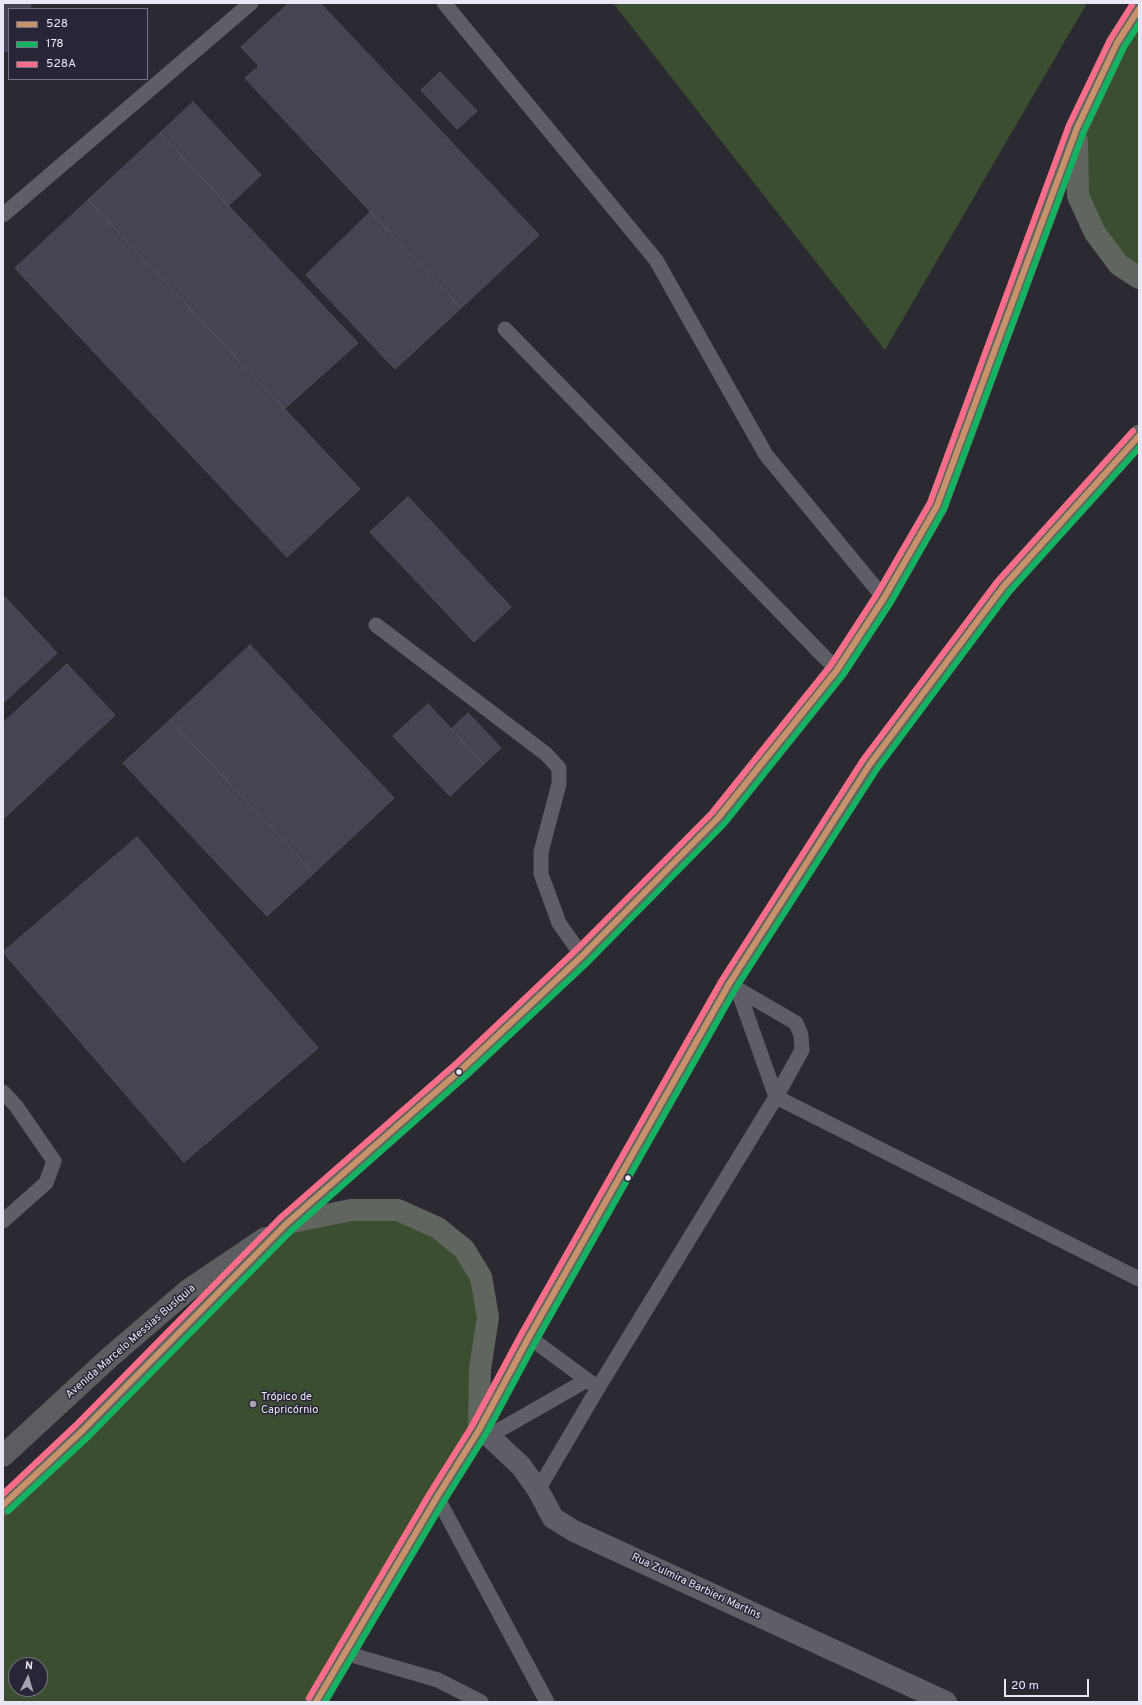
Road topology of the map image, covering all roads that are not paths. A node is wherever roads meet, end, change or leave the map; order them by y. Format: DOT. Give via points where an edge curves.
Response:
graph roads {
  1 [pos="251,3"];
  2 [pos="444,3"];
  3 [pos="1139,10"];
  4 [pos="1077,128"];
  5 [pos="3,215"];
  6 [pos="1139,278"];
  7 [pos="505,329"];
  8 [pos="1139,436"];
  9 [pos="884,598"];
  10 [pos="376,625"];
  11 [pos="837,670"];
  12 [pos="582,956"];
  13 [pos="733,987"];
  14 [pos="3,1092"];
  15 [pos="776,1097"];
  16 [pos="3,1221"];
  17 [pos="286,1224"];
  18 [pos="1139,1279"];
  19 [pos="529,1337"];
  20 [pos="592,1384"];
  21 [pos="484,1433"];
  22 [pos="3,1456"];
  23 [pos="538,1490"];
  24 [pos="437,1497"];
  25 [pos="3,1506"];
  26 [pos="345,1653"];
  27 [pos="316,1702"];
  28 [pos="481,1702"];
  29 [pos="547,1702"];
  30 [pos="946,1702"];
  1 -- 5 [label="lane"];
  2 -- 9 [label="lane" via="656,260 766,455"];
  3 -- 4 [label="highway" via="1117,43"];
  4 -- 6 [label="highway" via="1078,196 1095,233 1119,265"];
  4 -- 9 [label="highway" via="937,506"];
  7 -- 11 [label="lane"];
  8 -- 13 [label="highway" via="1002,587 870,764"];
  9 -- 11 [label="highway"];
  10 -- 12 [label="lane" via="546,754 559,768 559,784 541,852 541,874 559,923"];
  11 -- 12 [label="highway" via="718,818"];
  12 -- 17 [label="highway" via="463,1068"];
  13 -- 15 [label="lane"];
  13 -- 15 [label="lane" via="796,1023 801,1035 802,1050"];
  13 -- 19 [label="highway"];
  14 -- 16 [label="lane" via="16,1106 54,1161 46,1183"];
  15 -- 18 [label="lane"];
  15 -- 20 [label="lane"];
  17 -- 21 [label="highway" via="351,1210 398,1210 438,1228 464,1249 481,1277 488,1317 480,1369"];
  17 -- 22 [label="street, Avenida Marcelo Messias Busíquia" via="188,1290 110,1357"];
  17 -- 25 [label="highway" via="82,1431"];
  19 -- 20 [label="lane"];
  19 -- 21 [label="highway"];
  20 -- 21 [label="lane"];
  20 -- 23 [label="lane"];
  21 -- 23 [label="street, Rua Zulmira Barbieri Martins" via="521,1466"];
  21 -- 24 [label="highway"];
  23 -- 30 [label="street, Rua Zulmira Barbieri Martins" via="553,1518 574,1531"];
  24 -- 26 [label="highway"];
  24 -- 29 [label="lane"];
  26 -- 27 [label="highway"];
  26 -- 28 [label="lane" via="438,1680"];
}
